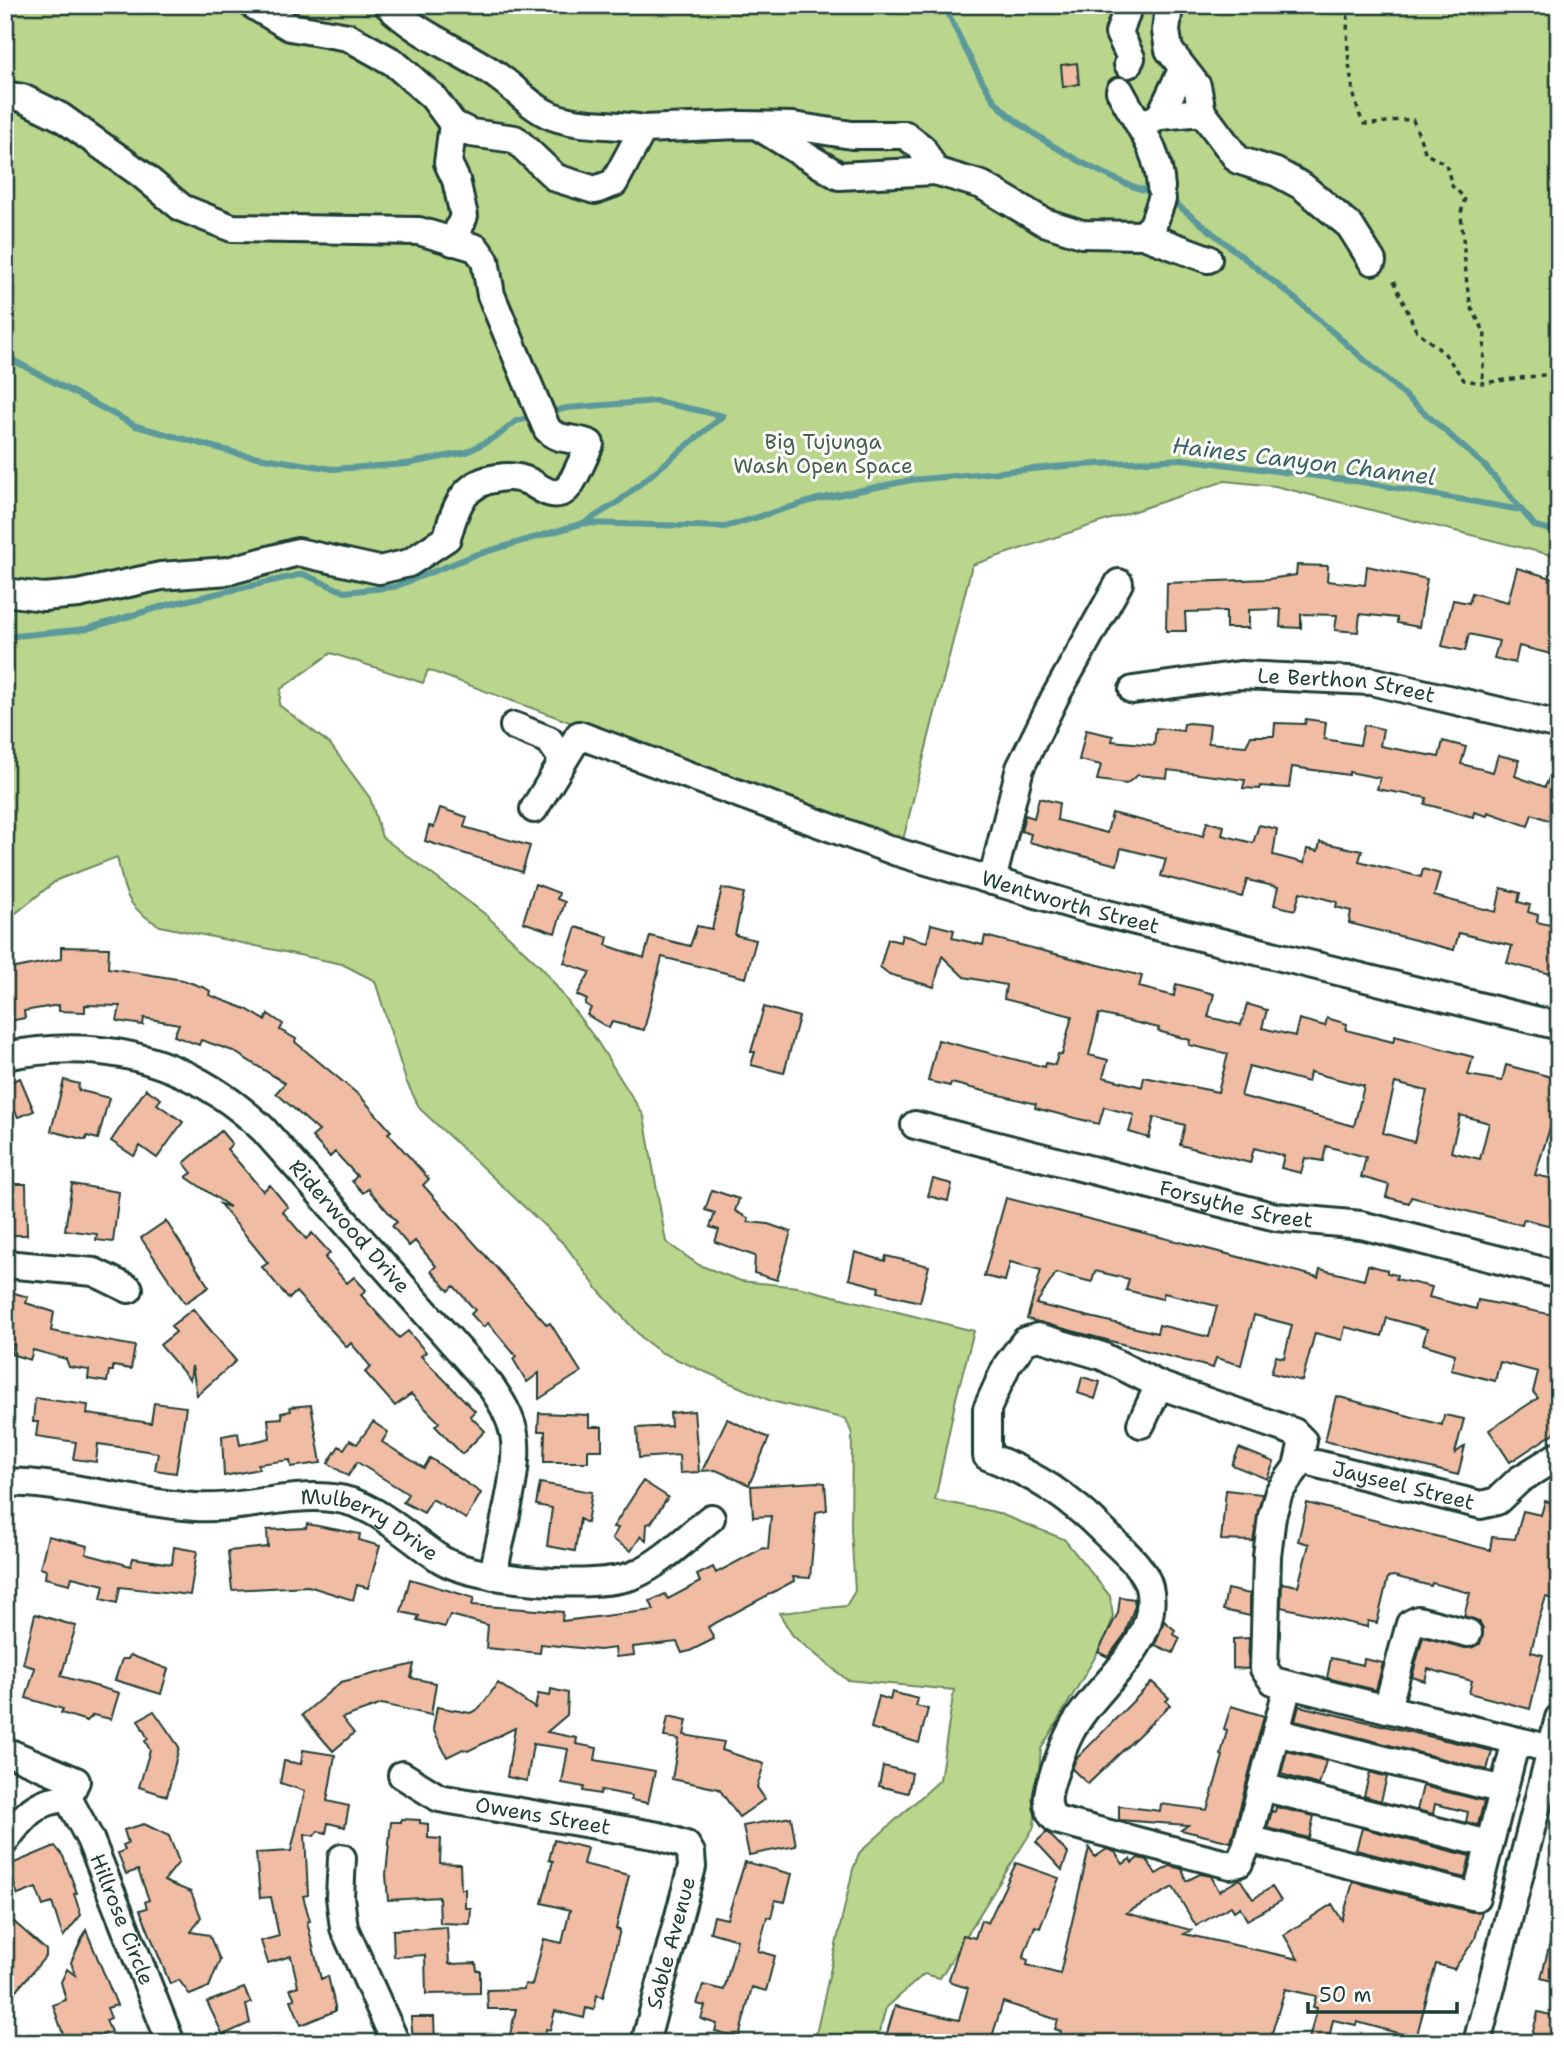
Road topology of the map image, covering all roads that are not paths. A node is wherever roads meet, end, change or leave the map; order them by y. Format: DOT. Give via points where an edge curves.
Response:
graph roads {
  1 [pos="253,5"];
  2 [pos="388,5"];
  3 [pos="1129,5"];
  4 [pos="1169,5"];
  5 [pos="1128,64"];
  6 [pos="1182,70"];
  7 [pos="1120,91"];
  8 [pos="5,95"];
  9 [pos="1202,113"];
  10 [pos="1151,121"];
  11 [pos="453,124"];
  12 [pos="757,125"];
  13 [pos="643,130"];
  14 [pos="935,171"];
  15 [pos="1143,235"];
  16 [pos="453,242"];
  17 [pos="1208,259"];
  18 [pos="1373,261"];
  19 [pos="1119,583"];
  20 [pos="5,592"];
  21 [pos="1133,690"];
  22 [pos="1559,725"];
  23 [pos="514,726"];
  24 [pos="563,760"];
  25 [pos="534,809"];
  26 [pos="992,881"];
  27 [pos="1559,1026"];
  28 [pos="5,1056"];
  29 [pos="915,1125"];
  30 [pos="5,1264"];
  31 [pos="1559,1275"];
  32 [pos="129,1289"];
  33 [pos="1159,1385"];
  34 [pos="1141,1424"];
  35 [pos="1559,1455"];
  36 [pos="1317,1464"];
  37 [pos="5,1482"];
  38 [pos="710,1518"];
  39 [pos="493,1576"];
  40 [pos="1468,1633"];
  41 [pos="1288,1685"];
  42 [pos="1387,1709"];
  43 [pos="1559,1718"];
  44 [pos="1276,1732"];
  45 [pos="1516,1741"];
  46 [pos="1551,1749"];
  47 [pos="5,1751"];
  48 [pos="402,1776"];
  49 [pos="1262,1787"];
  50 [pos="72,1790"];
  51 [pos="1503,1790"];
  52 [pos="1248,1839"];
  53 [pos="5,1841"];
  54 [pos="1489,1844"];
  55 [pos="686,1845"];
  56 [pos="342,1858"];
  57 [pos="171,2043"];
  58 [pos="396,2043"];
  59 [pos="645,2043"];
  60 [pos="1477,2043"];
  1 -- 11 [label="street" via="290,27 348,37 393,62 433,97"];
  2 -- 13 [label="street" via="422,34 499,77 550,116"];
  3 -- 5 [label="street" via="1119,33 1131,58"];
  4 -- 6 [label="street" via="1169,50"];
  6 -- 9 [label="street" via="1197,86"];
  6 -- 10 [label="street"];
  7 -- 10 [label="street" via="1130,111"];
  8 -- 16 [label="street" via="61,117 182,208 232,228 419,231"];
  9 -- 10 [label="street"];
  9 -- 18 [label="street" via="1238,160 1302,186 1350,226"];
  10 -- 15 [label="street" via="1162,193 1153,225"];
  11 -- 13 [label="street" via="471,133 515,139 556,178 595,190 614,183"];
  11 -- 16 [label="street" via="448,163 464,216"];
  12 -- 13 [label="street" via="699,124"];
  12 -- 14 [label="street" via="839,176"];
  12 -- 14 [label="street" via="852,135 905,135 922,148"];
  14 -- 15 [label="street" via="982,185 1044,222 1082,234"];
  15 -- 17 [label="street"];
  16 -- 20 [label="street" via="476,248 485,260 491,295 547,429 559,438 590,444 571,486 548,493 509,476 484,480 466,490 447,538 410,563 379,570 298,552 228,571 160,576 78,594 43,597"];
  19 -- 26 [label="street" via="1020,768"];
  21 -- 22 [label="street, Le Berthon Street" via="1240,676 1371,681"];
  23 -- 24 [label="street" via="549,740"];
  24 -- 25 [label="street"];
  24 -- 26 [label="street, Wentworth Street" via="579,735 897,852"];
  26 -- 27 [label="street, Wentworth Street" via="1083,908"];
  28 -- 39 [label="street, Riderwood Drive" via="92,1049 167,1065 235,1103 263,1129 507,1409 515,1436 514,1465"];
  29 -- 31 [label="street, Forsythe Street" via="1276,1217 1360,1225"];
  30 -- 32 [label="street" via="94,1272"];
  33 -- 34 [label="street"];
  33 -- 41 [label="street" via="1294,1432 1303,1441 1297,1467 1279,1492 1267,1556 1264,1669 1273,1681"];
  33 -- 52 [label="street" via="1102,1356 1038,1337 1025,1341 1007,1365 987,1409 987,1456 1031,1475 1081,1509 1148,1583 1151,1604 1146,1625 1135,1646 1078,1718 1060,1753 1047,1801 1056,1820 1230,1865 1241,1861"];
  35 -- 36 [label="street, Jayseel Street" via="1529,1472 1497,1501 1481,1505"];
  37 -- 39 [label="street, Mulberry Drive" via="197,1507 331,1497 369,1508 442,1560"];
  38 -- 39 [label="street, Mulberry Drive" via="650,1566 622,1578 595,1584"];
  40 -- 42 [label="street" via="1418,1620 1410,1624"];
  41 -- 42 [label="street"];
  41 -- 44 [label="street"];
  42 -- 45 [label="street"];
  43 -- 46 [label="street"];
  44 -- 49 [label="street"];
  44 -- 51 [label="street"];
  45 -- 46 [label="street"];
  45 -- 51 [label="street"];
  46 -- 60 [label="street"];
  47 -- 50 [label="street"];
  48 -- 55 [label="street, Owens Street" via="439,1798 660,1836"];
  49 -- 52 [label="street"];
  49 -- 54 [label="street"];
  50 -- 53 [label="street" via="30,1811"];
  50 -- 57 [label="street, Hillrose Circle"];
  51 -- 54 [label="street"];
  52 -- 54 [label="street" via="1476,1897"];
  55 -- 59 [label="street, Sable Avenue" via="691,1867"];
  56 -- 58 [label="street" via="344,1928"];
}
